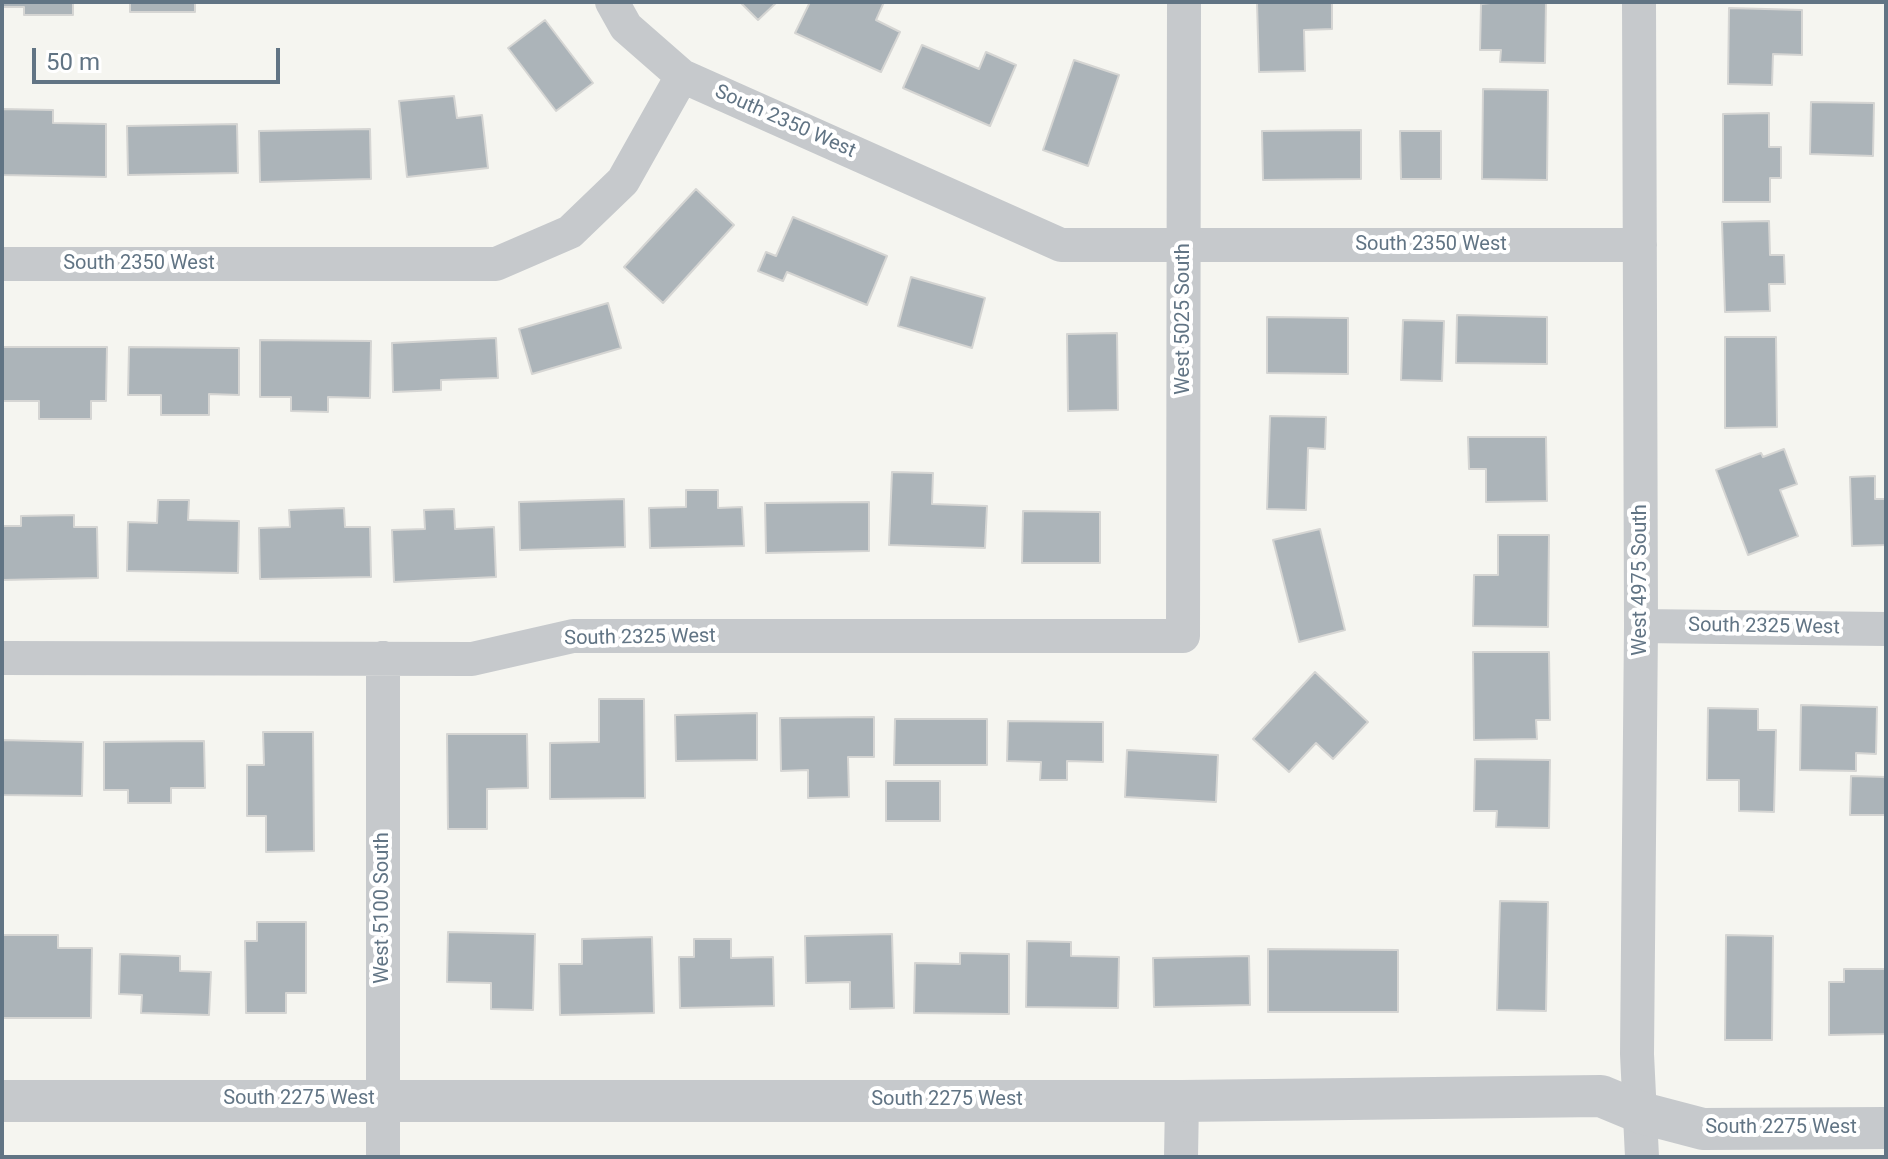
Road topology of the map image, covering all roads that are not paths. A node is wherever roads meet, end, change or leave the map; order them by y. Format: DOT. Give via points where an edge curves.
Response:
graph roads {
  1 [pos="612,2"];
  2 [pos="1184,2"];
  3 [pos="1639,2"];
  4 [pos="682,76"];
  5 [pos="1184,245"];
  6 [pos="1640,245"];
  7 [pos="2,264"];
  8 [pos="1641,626"];
  9 [pos="1886,629"];
  10 [pos="1183,636"];
  11 [pos="2,658"];
  12 [pos="383,658"];
  13 [pos="383,1099"];
  14 [pos="2,1101"];
  15 [pos="1182,1101"];
  16 [pos="1642,1113"];
  17 [pos="1886,1128"];
  18 [pos="383,1157"];
  19 [pos="1181,1157"];
  20 [pos="1642,1157"];
  1 -- 4 [label="street" via="626,27"];
  2 -- 5 [label="street, West 5025 South"];
  3 -- 6 [label="street, West 4975 South"];
  4 -- 5 [label="street, South 2350 West" via="1061,245"];
  4 -- 7 [label="street, South 2350 West" via="623,181 570,232 496,264"];
  5 -- 6 [label="street, South 2350 West"];
  5 -- 10 [label="street, West 5025 South"];
  6 -- 8 [label="street, West 4975 South"];
  8 -- 9 [label="street, South 2325 West"];
  8 -- 16 [label="street, West 4975 South" via="1637,1054"];
  10 -- 12 [label="street, South 2325 West" via="573,636 472,659"];
  11 -- 12 [label="street, South 2325 West"];
  12 -- 13 [label="street, West 5100 South"];
  13 -- 14 [label="street, South 2275 West"];
  13 -- 15 [label="street, South 2275 West"];
  13 -- 18 [label="street, West 5100 South"];
  15 -- 16 [label="street, South 2275 West" via="1601,1096"];
  15 -- 19 [label="street"];
  16 -- 17 [label="street, South 2275 West" via="1703,1129"];
  16 -- 20 [label="street, West 4975 South"];
}
